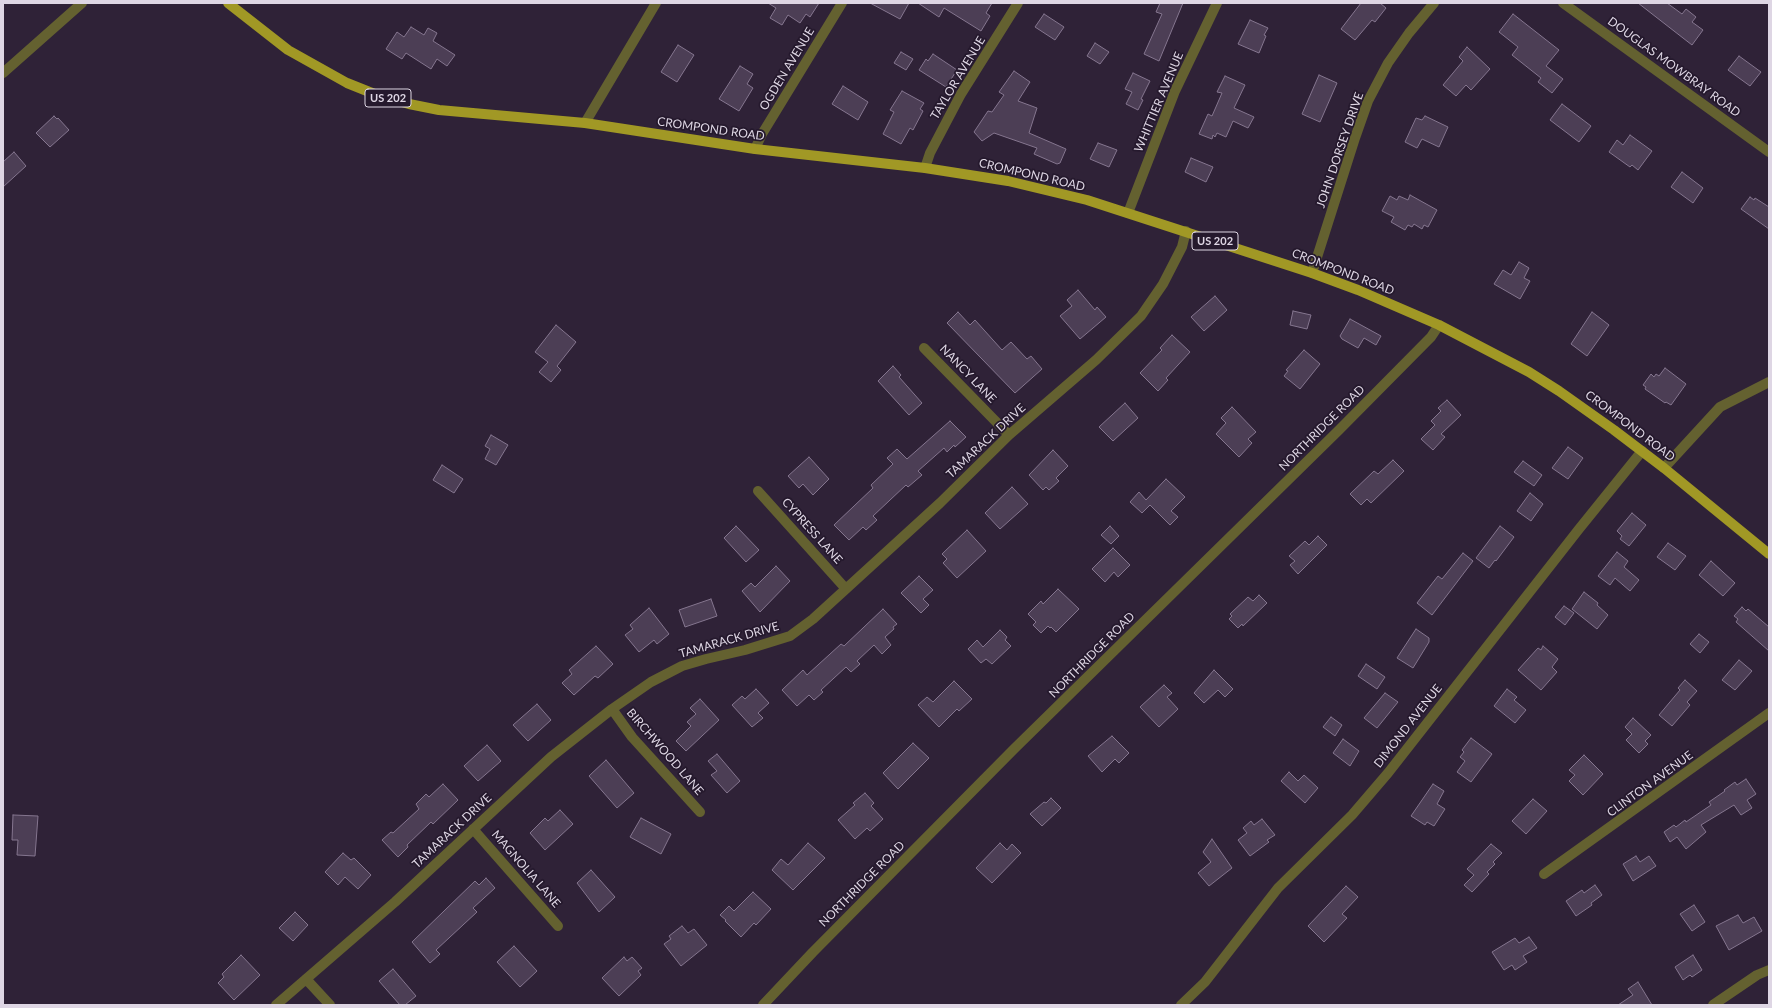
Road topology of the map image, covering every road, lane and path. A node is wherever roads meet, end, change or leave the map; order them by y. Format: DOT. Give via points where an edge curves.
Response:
graph roads {
  1 [pos="82,3"];
  2 [pos="228,3"];
  3 [pos="656,3"];
  4 [pos="842,3"];
  5 [pos="1018,3"];
  6 [pos="1218,3"];
  7 [pos="1434,3"];
  8 [pos="1563,3"];
  9 [pos="3,73"];
  10 [pos="585,123"];
  11 [pos="755,149"];
  12 [pos="1769,152"];
  13 [pos="924,168"];
  14 [pos="1128,213"];
  15 [pos="1186,232"];
  16 [pos="1312,273"];
  17 [pos="1439,325"];
  18 [pos="924,348"];
  19 [pos="1769,382"];
  20 [pos="1009,435"];
  21 [pos="1642,452"];
  22 [pos="1664,468"];
  23 [pos="758,491"];
  24 [pos="1769,554"];
  25 [pos="846,589"];
  26 [pos="612,709"];
  27 [pos="1769,713"];
  28 [pos="700,812"];
  29 [pos="473,829"];
  30 [pos="1544,874"];
  31 [pos="558,926"];
  32 [pos="1769,970"];
  33 [pos="306,979"];
  34 [pos="276,1005"];
  35 [pos="330,1005"];
  36 [pos="763,1005"];
  37 [pos="1181,1005"];
  38 [pos="1713,1005"];
  1 -- 9 [label="street"];
  2 -- 10 [label="main road, CROMPOND ROAD / US 202" via="288,50 347,83 377,95 439,110"];
  3 -- 10 [label="street"];
  4 -- 11 [label="street, OGDEN AVENUE"];
  5 -- 13 [label="street, TAYLOR AVENUE" via="961,94"];
  6 -- 14 [label="street, WHITTIER AVENUE" via="1175,91"];
  7 -- 16 [label="street, JOHN DORSEY DRIVE" via="1409,32 1388,63 1368,101"];
  8 -- 12 [label="street, DOUGLAS MOWBRAY ROAD"];
  10 -- 11 [label="main road, CROMPOND ROAD / US 202"];
  11 -- 13 [label="main road, CROMPOND ROAD / US 202"];
  13 -- 14 [label="main road, CROMPOND ROAD / US 202" via="1008,181"];
  14 -- 15 [label="main road, CROMPOND ROAD / US 202"];
  15 -- 16 [label="main road, CROMPOND ROAD / US 202"];
  15 -- 20 [label="street, TAMARACK DRIVE" via="1182,247 1166,278 1141,316 1096,360"];
  16 -- 17 [label="main road, CROMPOND ROAD / US 202"];
  17 -- 21 [label="main road, CROMPOND ROAD / US 202" via="1535,376 1588,410"];
  17 -- 36 [label="street, NORTHRIDGE ROAD" via="1431,337 1339,430 1014,750"];
  18 -- 20 [label="street, NANCY LANE"];
  19 -- 22 [label="street" via="1720,407"];
  20 -- 25 [label="street, TAMARACK DRIVE"];
  21 -- 22 [label="main road, CROMPOND ROAD / US 202"];
  21 -- 37 [label="street, DIMOND AVENUE" via="1388,773 1352,815 1278,888 1205,982"];
  22 -- 24 [label="main road, CROMPOND ROAD / US 202"];
  23 -- 25 [label="street, CYPRESS LANE"];
  25 -- 26 [label="street, TAMARACK DRIVE" via="790,636 682,666 651,682"];
  26 -- 28 [label="street, BIRCHWOOD LANE" via="632,737"];
  26 -- 29 [label="street, TAMARACK DRIVE" via="551,757"];
  27 -- 30 [label="street, CLINTON AVENUE"];
  29 -- 31 [label="street, MAGNOLIA LANE"];
  29 -- 33 [label="street, TAMARACK DRIVE" via="395,902"];
  32 -- 38 [label="street"];
  33 -- 34 [label="street, TAMARACK DRIVE"];
  33 -- 35 [label="street"];
}
